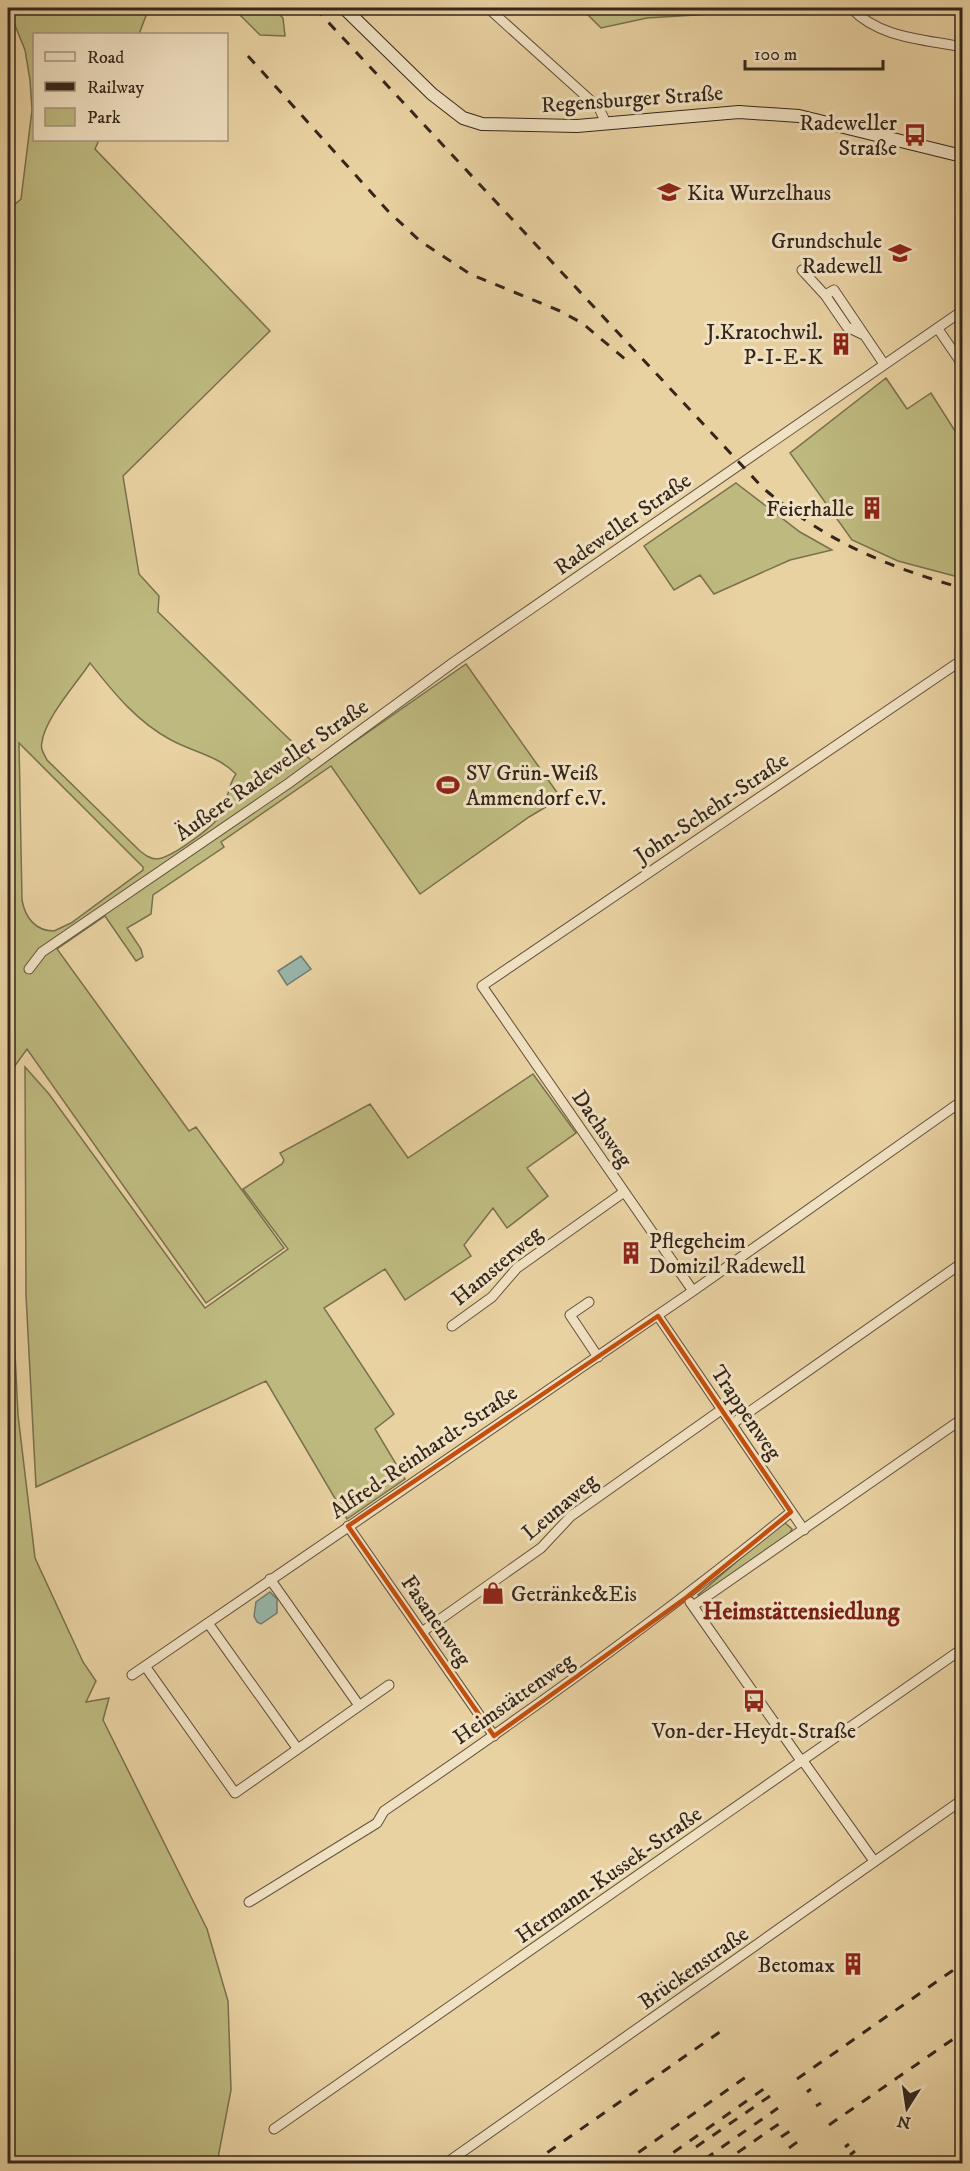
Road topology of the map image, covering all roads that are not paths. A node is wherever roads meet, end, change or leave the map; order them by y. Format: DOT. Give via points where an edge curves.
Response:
graph roads {
  1 [pos="344,8"];
  2 [pos="488,8"];
  3 [pos="850,8"];
  4 [pos="963,47"];
  5 [pos="606,123"];
  6 [pos="963,156"];
  7 [pos="802,270"];
  8 [pos="963,311"];
  9 [pos="938,329"];
  10 [pos="884,364"];
  11 [pos="963,364"];
  12 [pos="540,603"];
  13 [pos="963,660"];
  14 [pos="28,969"];
  15 [pos="482,986"];
  16 [pos="963,1101"];
  17 [pos="624,1192"];
  18 [pos="963,1263"];
  19 [pos="693,1291"];
  20 [pos="589,1302"];
  21 [pos="658,1316"];
  22 [pos="452,1326"];
  23 [pos="598,1357"];
  24 [pos="721,1410"];
  25 [pos="963,1419"];
  26 [pos="732,1424"];
  27 [pos="791,1512"];
  28 [pos="348,1526"];
  29 [pos="804,1530"];
  30 [pos="270,1579"];
  31 [pos="687,1597"];
  32 [pos="693,1606"];
  33 [pos="208,1623"];
  34 [pos="422,1632"];
  35 [pos="963,1649"];
  36 [pos="145,1666"];
  37 [pos="132,1675"];
  38 [pos="389,1685"];
  39 [pos="358,1704"];
  40 [pos="494,1736"];
  41 [pos="297,1748"];
  42 [pos="803,1761"];
  43 [pos="963,1800"];
  44 [pos="874,1861"];
  45 [pos="249,1902"];
  46 [pos="274,2129"];
  47 [pos="445,2163"];
  1 -- 5 [label="main road, Regensburger Straße" via="432,93 472,122 527,127"];
  2 -- 5 [label="street" via="599,108"];
  3 -- 4 [label="street" via="863,21 893,34"];
  5 -- 6 [label="main road, Regensburger Straße" via="705,113 774,112"];
  7 -- 10 [label="street" via="825,295 834,290"];
  8 -- 9 [label="street, Radeweller Straße"];
  9 -- 10 [label="street, Radeweller Straße"];
  9 -- 11 [label="street"];
  10 -- 12 [label="street, Radeweller Straße"];
  12 -- 14 [label="street, Äußere Radeweller Straße" via="289,783 42,952"];
  13 -- 15 [label="street, John-Schehr-Straße"];
  15 -- 17 [label="street, Dachsweg"];
  16 -- 19 [label="street, Alfred-Reinhardt-Straße"];
  17 -- 19 [label="street, Dachsweg"];
  17 -- 22 [label="street, Hamsterweg" via="517,1268 492,1297"];
  18 -- 26 [label="street"];
  19 -- 21 [label="street, Alfred-Reinhardt-Straße"];
  20 -- 23 [label="street" via="570,1315"];
  21 -- 23 [label="street, Alfred-Reinhardt-Straße"];
  21 -- 24 [label="street, Trappenweg"];
  23 -- 28 [label="street, Alfred-Reinhardt-Straße"];
  24 -- 26 [label="street, Trappenweg"];
  24 -- 34 [label="street, Leunaweg" via="571,1516 541,1548"];
  25 -- 29 [label="street"];
  26 -- 27 [label="street, Trappenweg"];
  27 -- 29 [label="street, Trappenweg"];
  27 -- 31 [label="street, Heimstättenweg"];
  28 -- 30 [label="street, Alfred-Reinhardt-Straße"];
  28 -- 34 [label="street, Fasanenweg"];
  29 -- 32 [label="street"];
  30 -- 33 [label="street, Alfred-Reinhardt-Straße"];
  30 -- 39 [label="street"];
  31 -- 32 [label="street"];
  31 -- 40 [label="street, Heimstättenweg"];
  32 -- 42 [label="street"];
  33 -- 36 [label="street, Alfred-Reinhardt-Straße"];
  33 -- 41 [label="street"];
  34 -- 40 [label="street, Fasanenweg"];
  35 -- 42 [label="street, Hermann-Kussek-Straße"];
  36 -- 37 [label="street, Alfred-Reinhardt-Straße"];
  36 -- 41 [label="street" via="235,1793"];
  38 -- 39 [label="street"];
  39 -- 41 [label="street"];
  40 -- 45 [label="street, Heimstättenweg" via="384,1811 377,1823"];
  42 -- 44 [label="street"];
  42 -- 46 [label="street, Hermann-Kussek-Straße"];
  43 -- 44 [label="street, Brückenstraße"];
  44 -- 47 [label="street, Brückenstraße"];
}
